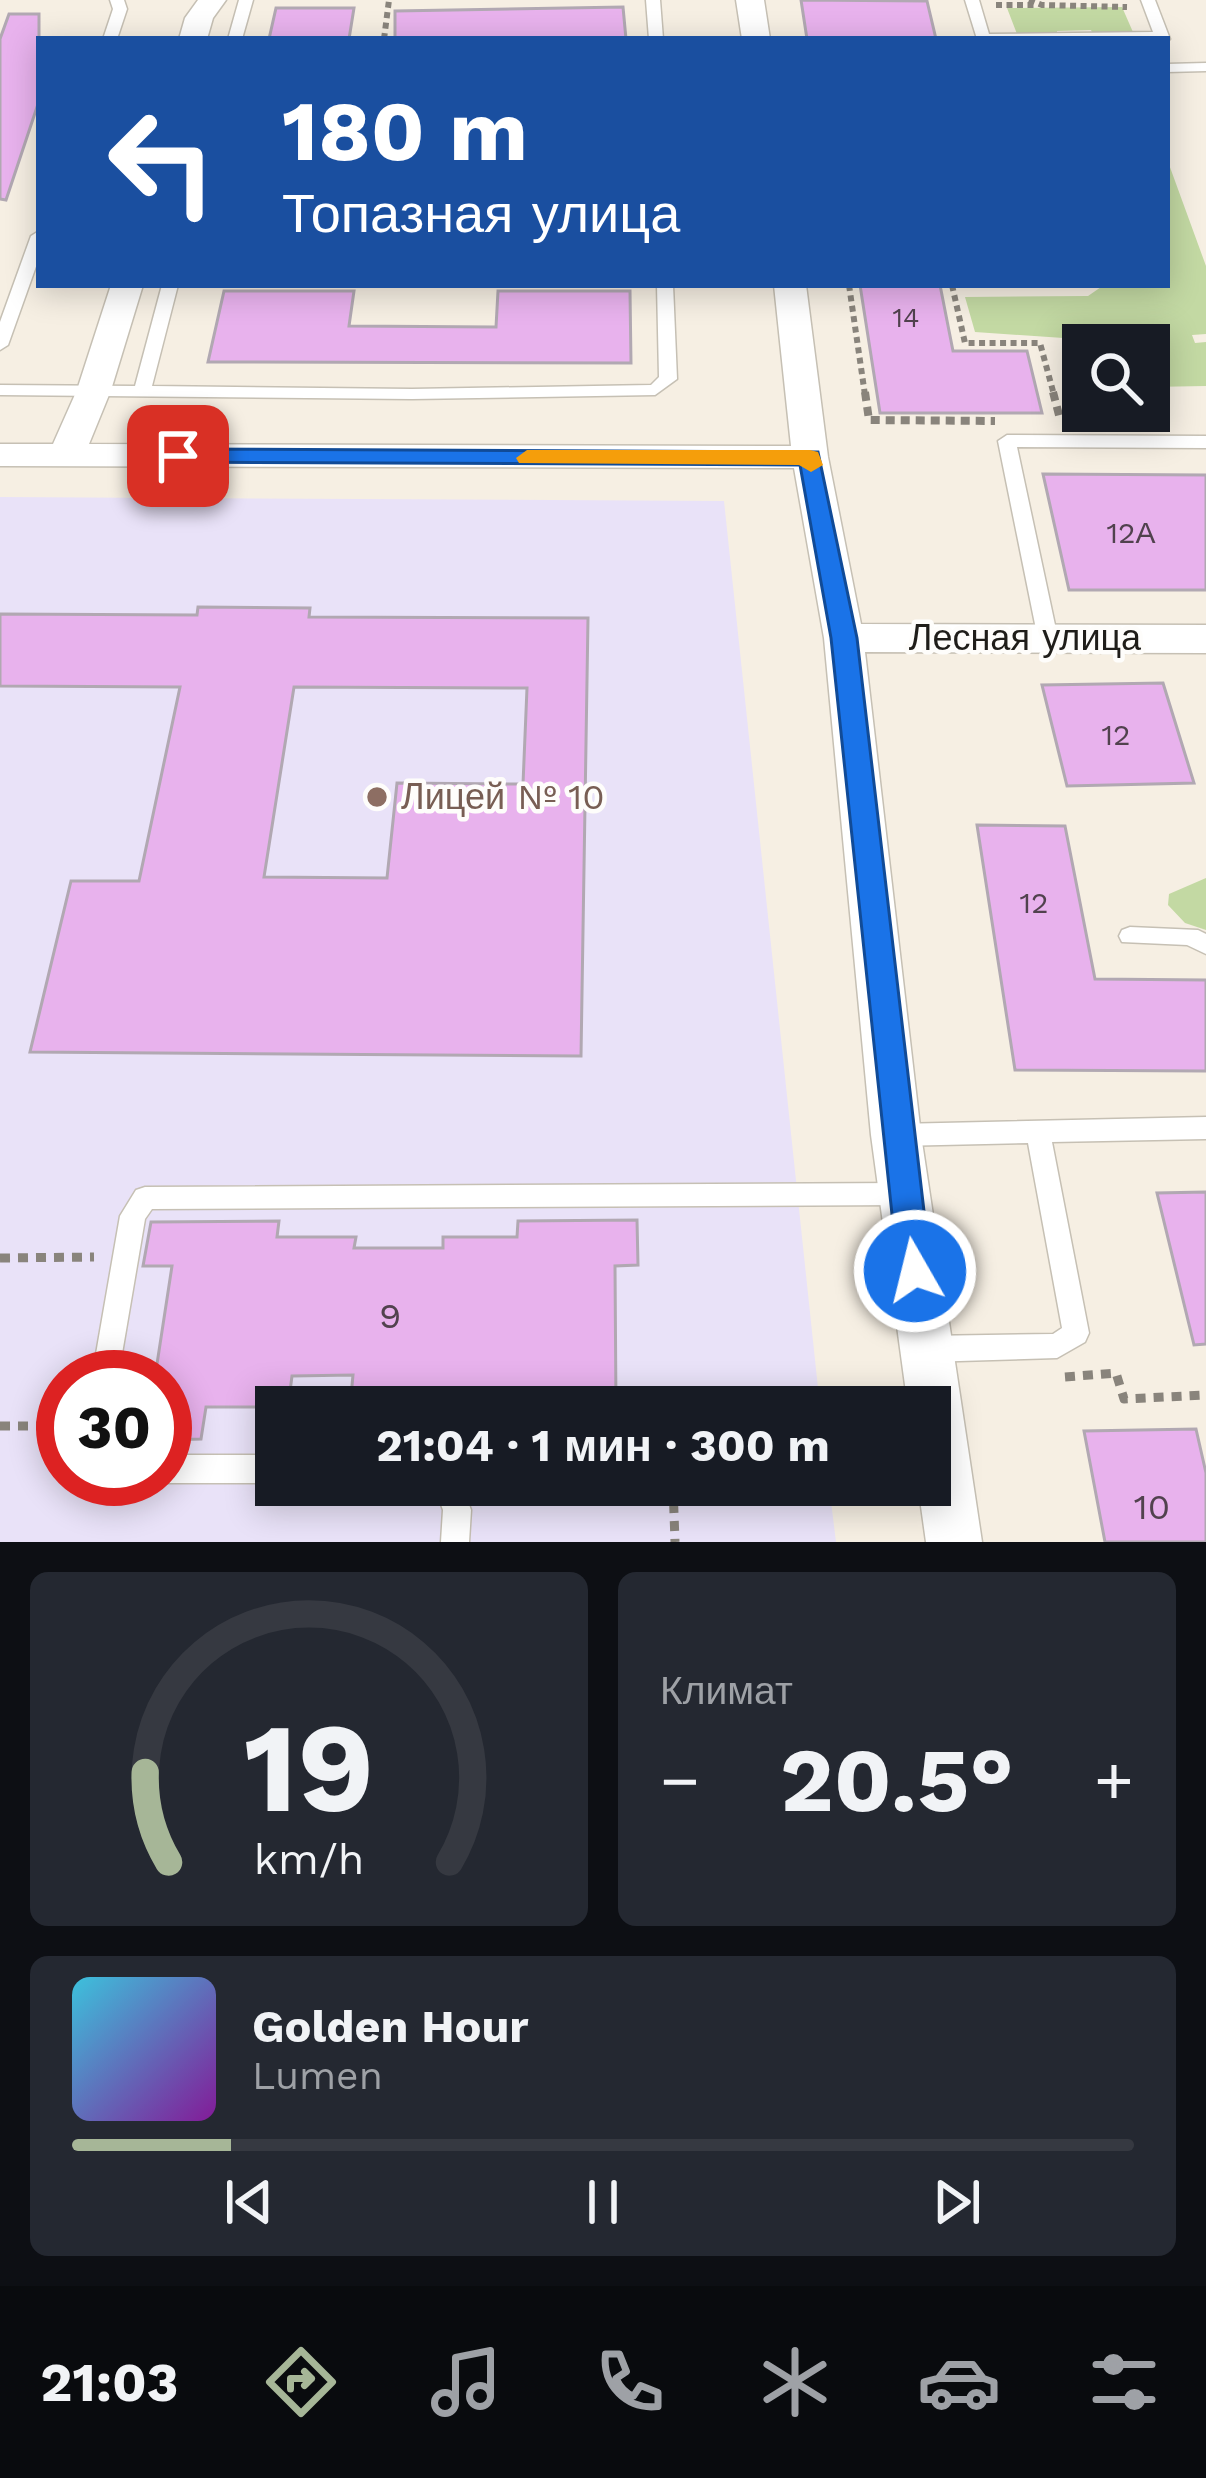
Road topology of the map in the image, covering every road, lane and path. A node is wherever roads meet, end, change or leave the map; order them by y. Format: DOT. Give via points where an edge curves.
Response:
graph roads {
  1 [pos="117,0"];
  2 [pos="246,0"];
  3 [pos="389,0"];
  4 [pos="653,0"];
  5 [pos="750,0"];
  6 [pos="973,0"];
  7 [pos="1148,0"];
  8 [pos="111,36"];
  9 [pos="237,36"];
  10 [pos="384,36"];
  11 [pos="656,36"];
  12 [pos="756,36"];
  13 [pos="983,36"];
  14 [pos="1161,36"];
  15 [pos="1206,67"];
  16 [pos="1170,68"];
  17 [pos="36,244"];
  18 [pos="126,288"];
  19 [pos="169,288"];
  20 [pos="665,288"];
  21 [pos="790,288"];
  22 [pos="849,288"];
  23 [pos="953,288"];
  24 [pos="0,345"];
  25 [pos="0,390"];
  26 [pos="94,390"];
  27 [pos="142,391"];
  28 [pos="1012,421"];
  29 [pos="1060,422"];
  30 [pos="1206,442"];
  31 [pos="0,455"];
  32 [pos="66,456"];
  33 [pos="810,457"];
  34 [pos="844,638"];
  35 [pos="1048,639"];
  36 [pos="1206,639"];
  37 [pos="1130,936"];
  38 [pos="1206,945"];
  39 [pos="1206,1128"];
  40 [pos="1038,1132"];
  41 [pos="896,1135"];
  42 [pos="904,1194"];
  43 [pos="126,1257"];
  44 [pos="0,1258"];
  45 [pos="925,1349"];
  46 [pos="110,1350"];
  47 [pos="1045,1379"];
  48 [pos="1206,1395"];
  49 [pos="0,1426"];
  50 [pos="36,1426"];
  51 [pos="192,1469"];
  52 [pos="255,1469"];
  53 [pos="456,1506"];
  54 [pos="673,1506"];
  55 [pos="455,1542"];
  56 [pos="674,1542"];
  57 [pos="954,1542"];
  1 -- 8 [label="lane"];
  2 -- 9 [label="lane"];
  3 -- 10 [label="path"];
  4 -- 11 [label="lane"];
  5 -- 12 [label="street"];
  6 -- 13 [label="lane"];
  7 -- 14 [label="lane"];
  15 -- 16 [label="lane"];
  17 -- 24 [label="lane"];
  18 -- 26 [label="street"];
  19 -- 27 [label="lane"];
  20 -- 27 [label="lane" via="670,366 655,390"];
  21 -- 33 [label="street"];
  22 -- 28 [label="path" via="868,420"];
  23 -- 29 [label="path" via="965,343 1040,343"];
  25 -- 26 [label="lane"];
  26 -- 27 [label="lane"];
  26 -- 32 [label="street"];
  30 -- 35 [label="lane" via="1007,441"];
  31 -- 32 [label="street"];
  32 -- 33 [label="street"];
  33 -- 34 [label="street"];
  34 -- 35 [label="street, Лесная улица"];
  34 -- 41 [label="street"];
  35 -- 36 [label="street, Лесная улица"];
  37 -- 38 [label="lane" via="1190,936"];
  39 -- 40 [label="lane"];
  40 -- 41 [label="lane"];
  40 -- 45 [label="lane" via="1076,1333 1057,1346"];
  41 -- 42 [label="street"];
  42 -- 43 [label="lane" via="158,1196 136,1205"];
  42 -- 45 [label="street"];
  43 -- 44 [label="path"];
  43 -- 46 [label="lane"];
  45 -- 57 [label="street"];
  47 -- 48 [label="path" via="1116,1373 1124,1400"];
  49 -- 50 [label="path"];
  51 -- 52 [label="lane"];
  53 -- 55 [label="lane"];
  54 -- 56 [label="path"];
}
